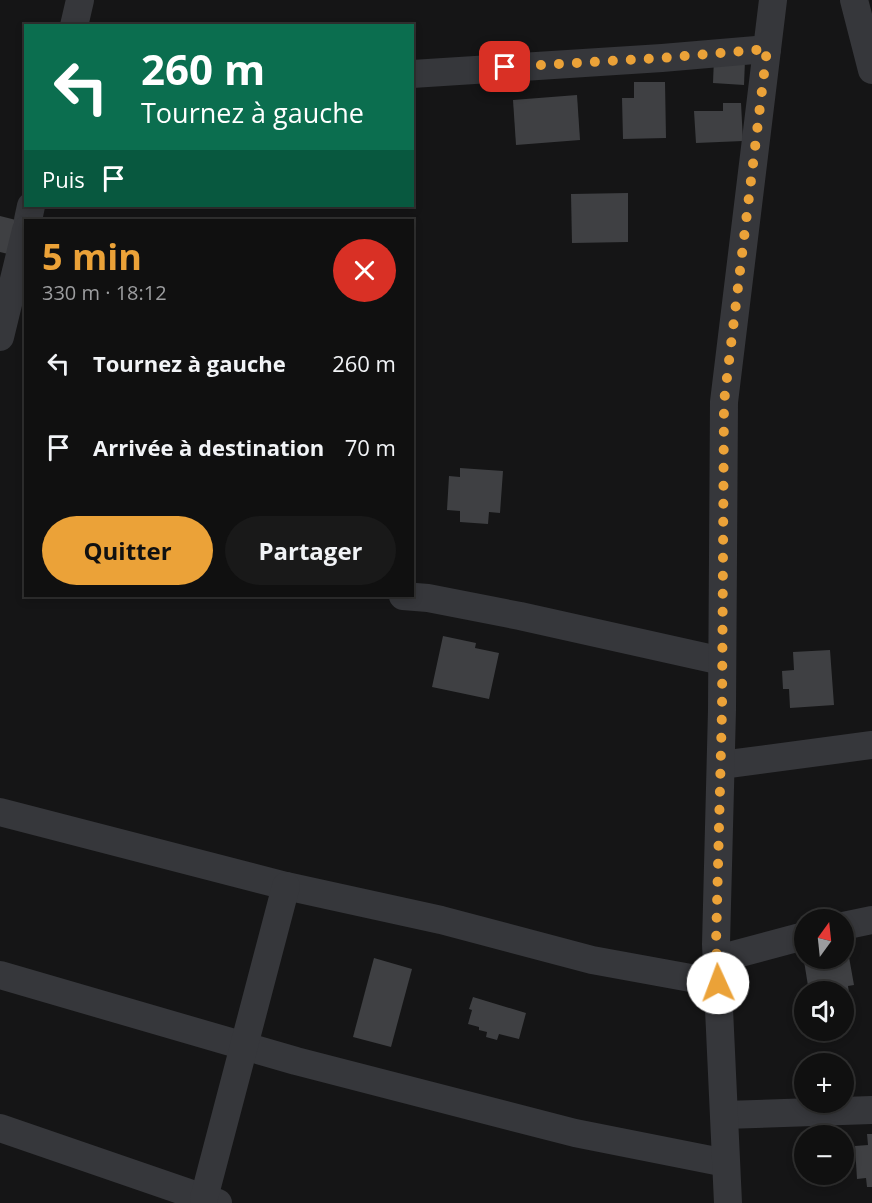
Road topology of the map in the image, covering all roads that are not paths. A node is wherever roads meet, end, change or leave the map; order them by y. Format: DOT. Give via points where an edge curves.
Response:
graph roads {
  1 [pos="80,0"];
  2 [pos="773,0"];
  3 [pos="854,0"];
  4 [pos="74,24"];
  5 [pos="767,49"];
  6 [pos="872,70"];
  7 [pos="414,74"];
  8 [pos="24,238"];
  9 [pos="0,337"];
  10 [pos="414,597"];
  11 [pos="722,661"];
  12 [pos="872,745"];
  13 [pos="721,765"];
  14 [pos="0,812"];
  15 [pos="286,886"];
  16 [pos="872,920"];
  17 [pos="854,924"];
  18 [pos="794,940"];
  19 [pos="718,971"];
  20 [pos="0,975"];
  21 [pos="244,1045"];
  22 [pos="872,1110"];
  23 [pos="724,1115"];
  24 [pos="0,1128"];
  25 [pos="726,1163"];
  26 [pos="211,1201"];
  27 [pos="728,1203"];
  1 -- 4 [label="street"];
  2 -- 5 [label="street"];
  3 -- 6 [label="street"];
  5 -- 7 [label="street"];
  5 -- 11 [label="street" via="724,402"];
  8 -- 9 [label="street"];
  10 -- 11 [label="street"];
  11 -- 13 [label="street"];
  12 -- 13 [label="street"];
  13 -- 19 [label="street"];
  14 -- 15 [label="street"];
  15 -- 19 [label="street" via="441,920 592,960"];
  15 -- 21 [label="street"];
  16 -- 17 [label="street"];
  18 -- 19 [label="street"];
  19 -- 23 [label="street"];
  20 -- 21 [label="street"];
  21 -- 25 [label="street" via="575,1133"];
  21 -- 26 [label="street"];
  22 -- 23 [label="street"];
  23 -- 25 [label="street"];
  24 -- 26 [label="street"];
  25 -- 27 [label="street"];
}
